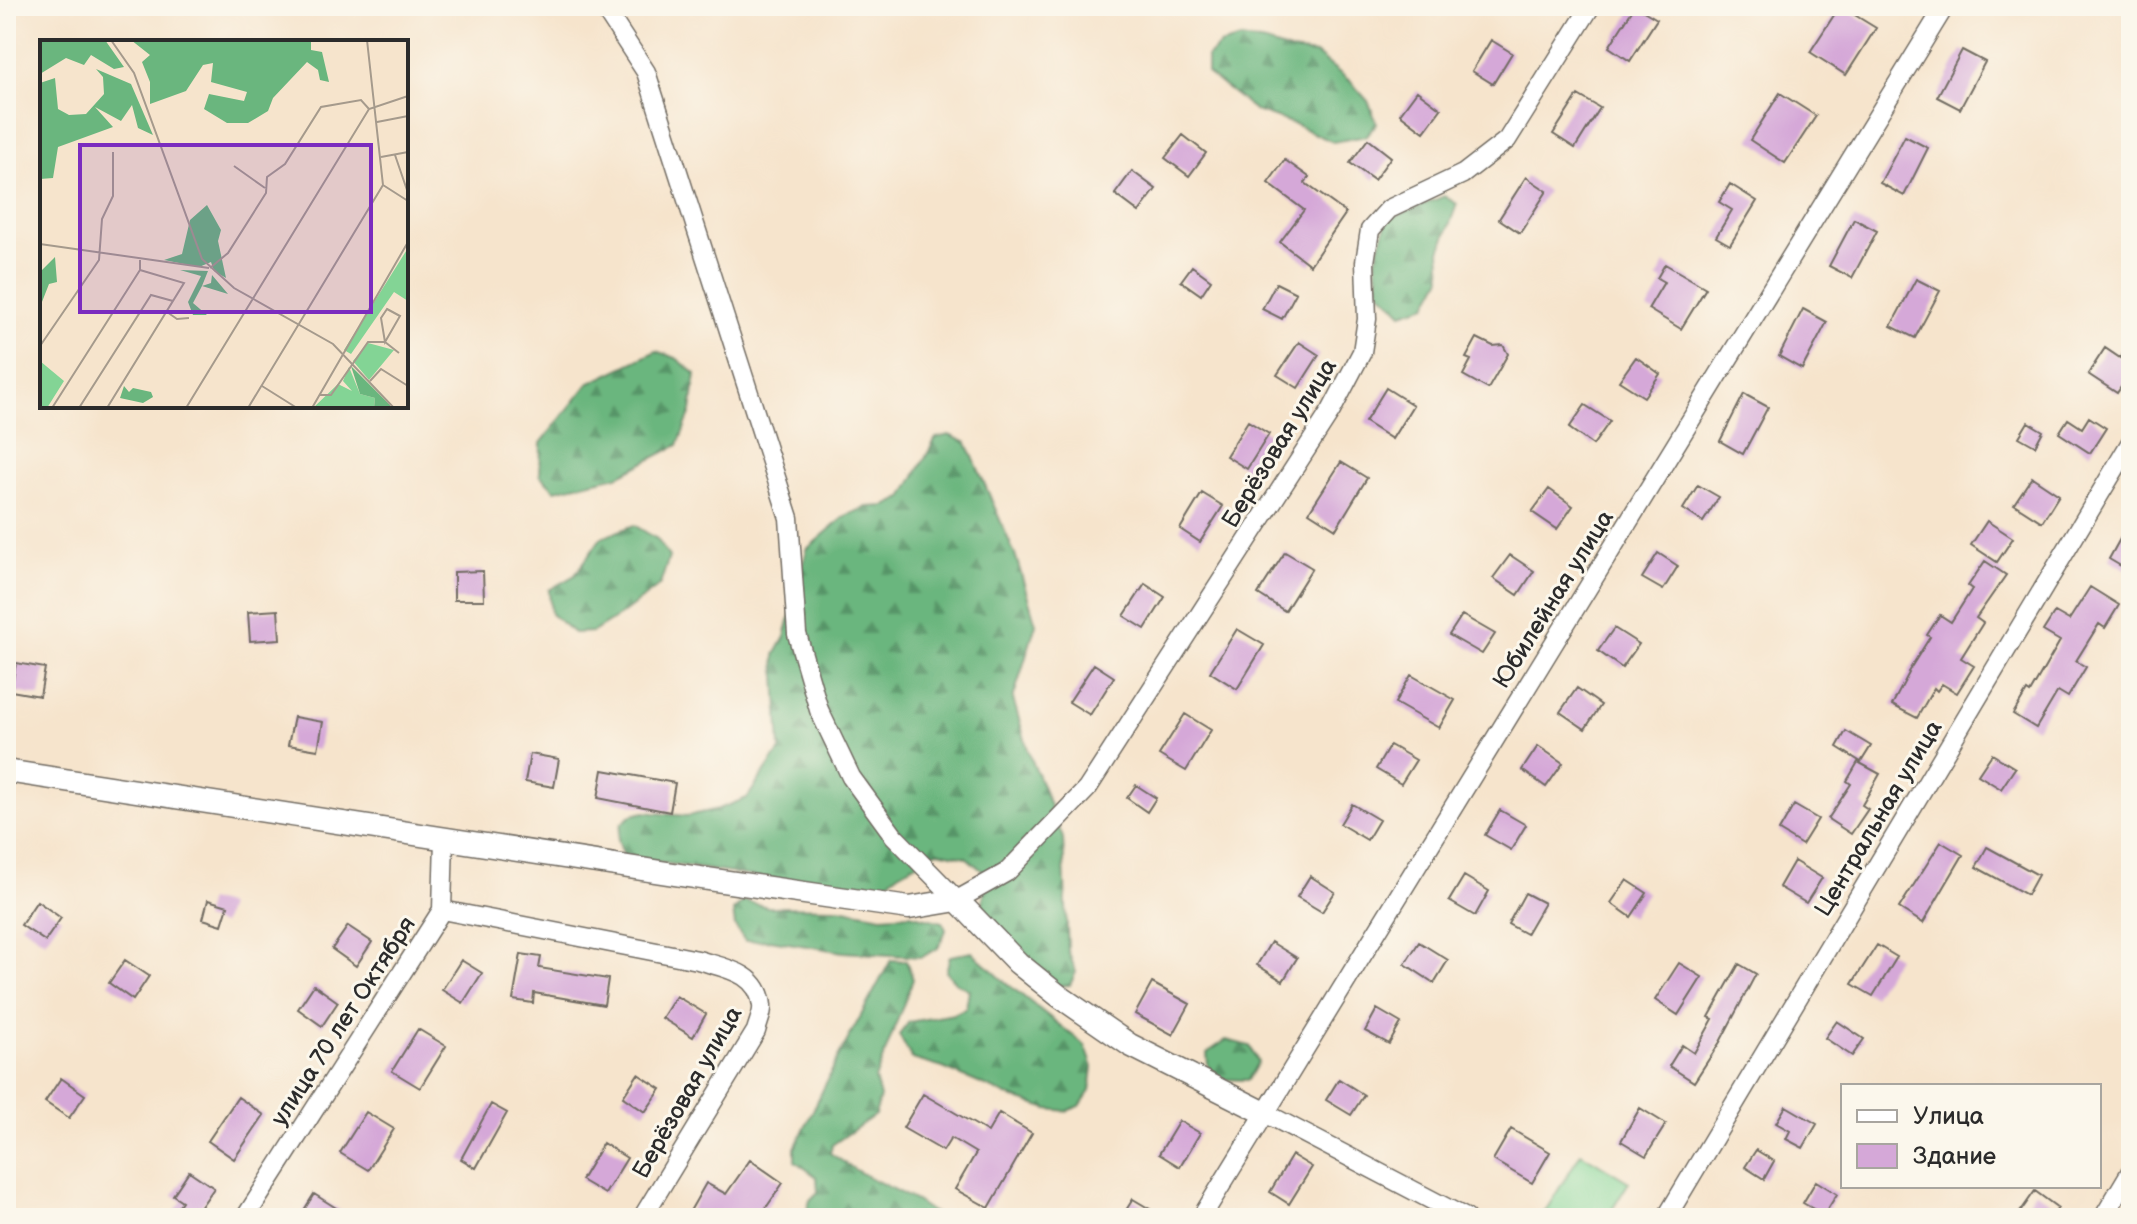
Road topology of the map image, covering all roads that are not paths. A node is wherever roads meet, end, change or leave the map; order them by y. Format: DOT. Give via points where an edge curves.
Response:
graph roads {
  1 [pos="603,6"];
  2 [pos="1591,6"];
  3 [pos="1945,6"];
  4 [pos="2131,442"];
  5 [pos="6,771"];
  6 [pos="444,839"];
  7 [pos="957,900"];
  8 [pos="442,910"];
  9 [pos="1265,1113"];
  10 [pos="2131,1171"];
  11 [pos="245,1218"];
  12 [pos="642,1218"];
  13 [pos="1201,1218"];
  14 [pos="1466,1218"];
  15 [pos="1666,1218"];
  16 [pos="2103,1218"];
  1 -- 7 [label="street" via="646,72 789,518 797,634 819,710 851,777 894,836"];
  2 -- 7 [label="street, Берёзовая улица" via="1507,140 1463,174 1389,209 1370,230 1362,352 1331,411 1087,789 1007,872"];
  3 -- 9 [label="street, Юбилейная улица"];
  4 -- 15 [label="street, Центральная улица"];
  5 -- 6 [label="street"];
  6 -- 7 [label="street" via="909,908"];
  6 -- 8 [label="street, улица 70 лет Октября"];
  7 -- 9 [label="street" via="1018,963 1059,996 1130,1045"];
  8 -- 11 [label="street, улица 70 лет Октября"];
  8 -- 12 [label="street, Берёзовая улица" via="698,960 739,972 757,987 763,1008 756,1031"];
  9 -- 13 [label="street, Юбилейная улица"];
  9 -- 14 [label="street"];
  10 -- 16 [label="street"];
}
